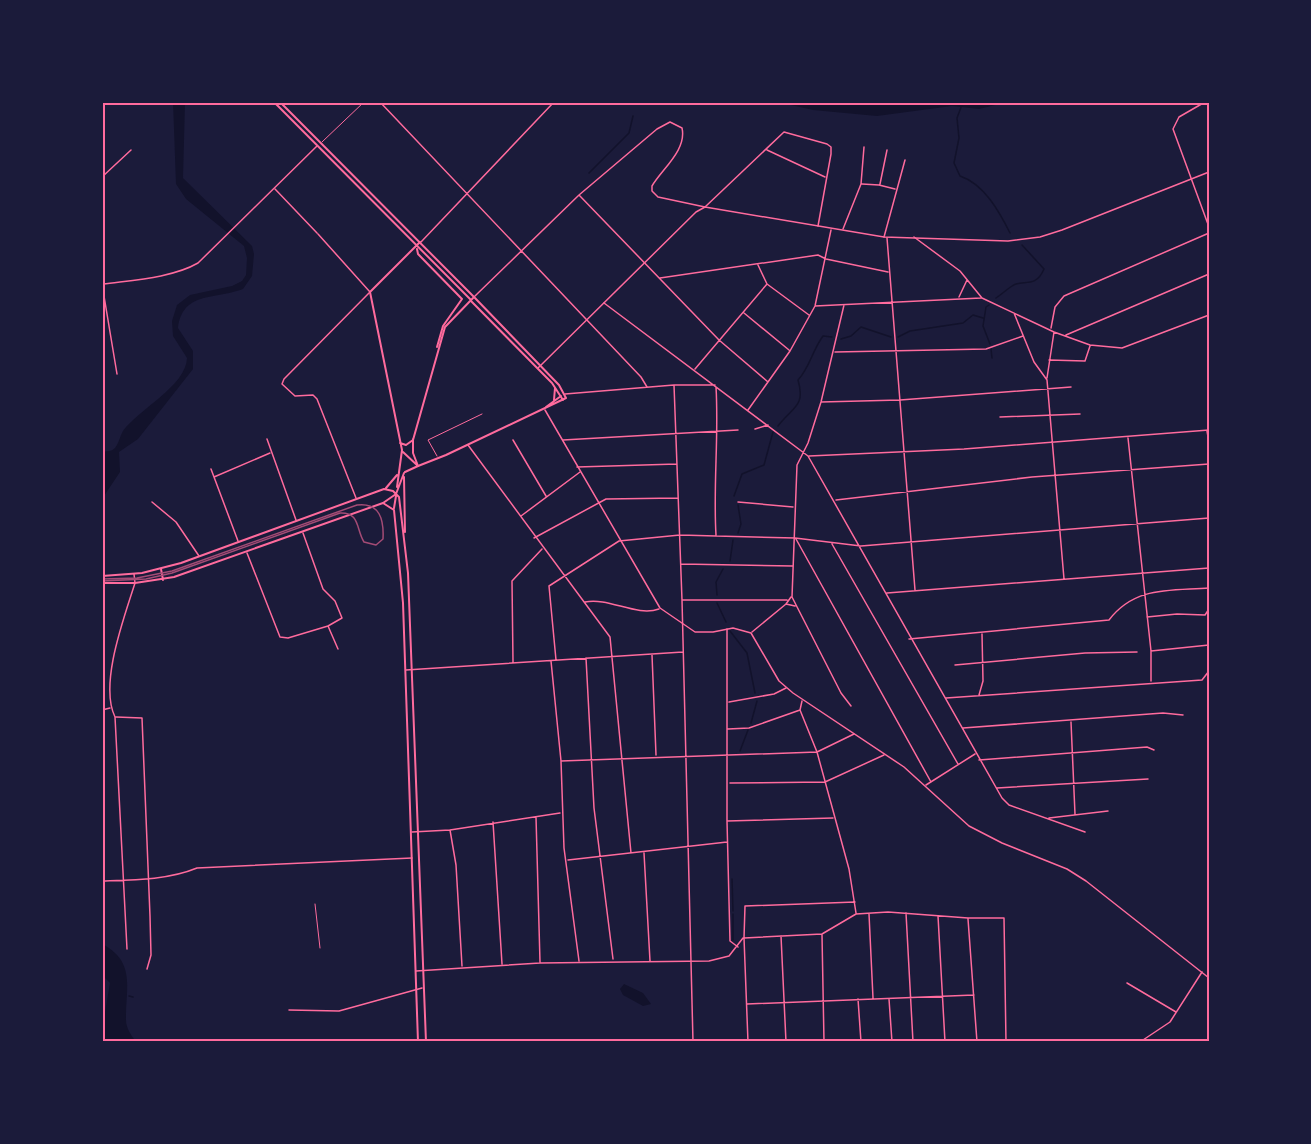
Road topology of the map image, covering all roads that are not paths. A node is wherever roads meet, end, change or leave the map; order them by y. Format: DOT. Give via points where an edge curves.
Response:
graph roads {
  1 [pos="274,102"];
  2 [pos="280,102"];
  3 [pos="364,102"];
  4 [pos="380,102"];
  5 [pos="554,102"];
  6 [pos="1205,102"];
  7 [pos="320,143"];
  8 [pos="317,147"];
  9 [pos="864,147"];
  10 [pos="131,150"];
  11 [pos="766,150"];
  12 [pos="887,150"];
  13 [pos="906,160"];
  14 [pos="1209,172"];
  15 [pos="102,177"];
  16 [pos="826,177"];
  17 [pos="1190,179"];
  18 [pos="861,184"];
  19 [pos="879,184"];
  20 [pos="274,189"];
  21 [pos="896,190"];
  22 [pos="466,195"];
  23 [pos="579,195"];
  24 [pos="705,207"];
  25 [pos="818,226"];
  26 [pos="1209,227"];
  27 [pos="831,229"];
  28 [pos="843,231"];
  29 [pos="1209,233"];
  30 [pos="886,237"];
  31 [pos="914,237"];
  32 [pos="420,242"];
  33 [pos="416,246"];
  34 [pos="520,252"];
  35 [pos="826,259"];
  36 [pos="645,262"];
  37 [pos="757,264"];
  38 [pos="889,272"];
  39 [pos="1209,274"];
  40 [pos="102,277"];
  41 [pos="660,278"];
  42 [pos="967,280"];
  43 [pos="102,284"];
  44 [pos="767,284"];
  45 [pos="370,292"];
  46 [pos="474,297"];
  47 [pos="958,297"];
  48 [pos="982,298"];
  49 [pos="471,300"];
  50 [pos="893,301"];
  51 [pos="604,303"];
  52 [pos="844,305"];
  53 [pos="815,306"];
  54 [pos="743,313"];
  55 [pos="1014,313"];
  56 [pos="810,315"];
  57 [pos="1209,315"];
  58 [pos="494,317"];
  59 [pos="490,320"];
  60 [pos="586,321"];
  61 [pos="1050,330"];
  62 [pos="1054,332"];
  63 [pos="1024,335"];
  64 [pos="1065,336"];
  65 [pos="719,340"];
  66 [pos="1090,345"];
  67 [pos="790,351"];
  68 [pos="834,352"];
  69 [pos="896,352"];
  70 [pos="1049,360"];
  71 [pos="539,367"];
  72 [pos="695,369"];
  73 [pos="117,374"];
  74 [pos="1047,380"];
  75 [pos="768,382"];
  76 [pos="552,383"];
  77 [pos="674,385"];
  78 [pos="716,385"];
  79 [pos="647,387"];
  80 [pos="1071,387"];
  81 [pos="1047,389"];
  82 [pos="564,397"];
  83 [pos="900,400"];
  84 [pos="551,402"];
  85 [pos="821,402"];
  86 [pos="544,409"];
  87 [pos="748,410"];
  88 [pos="482,414"];
  89 [pos="1050,414"];
  90 [pos="1080,414"];
  91 [pos="1000,417"];
  92 [pos="769,425"];
  93 [pos="755,429"];
  94 [pos="738,430"];
  95 [pos="1208,430"];
  96 [pos="676,432"];
  97 [pos="719,432"];
  98 [pos="1128,437"];
  99 [pos="267,440"];
  100 [pos="413,440"];
  101 [pos="513,440"];
  102 [pos="562,440"];
  103 [pos="399,442"];
  104 [pos="1052,442"];
  105 [pos="1209,442"];
  106 [pos="468,445"];
  107 [pos="402,450"];
  108 [pos="803,451"];
  109 [pos="903,451"];
  110 [pos="271,452"];
  111 [pos="437,456"];
  112 [pos="808,456"];
  113 [pos="677,464"];
  114 [pos="1209,464"];
  115 [pos="418,466"];
  116 [pos="577,467"];
  117 [pos="211,469"];
  118 [pos="1132,470"];
  119 [pos="399,472"];
  120 [pos="580,472"];
  121 [pos="404,473"];
  122 [pos="1054,476"];
  123 [pos="214,477"];
  124 [pos="384,489"];
  125 [pos="907,492"];
  126 [pos="396,494"];
  127 [pos="546,497"];
  128 [pos="679,498"];
  129 [pos="356,499"];
  130 [pos="597,501"];
  131 [pos="835,501"];
  132 [pos="152,502"];
  133 [pos="738,502"];
  134 [pos="383,503"];
  135 [pos="794,507"];
  136 [pos="394,515"];
  137 [pos="520,516"];
  138 [pos="1209,518"];
  139 [pos="296,521"];
  140 [pos="1138,523"];
  141 [pos="1060,530"];
  142 [pos="303,532"];
  143 [pos="680,535"];
  144 [pos="716,536"];
  145 [pos="534,538"];
  146 [pos="795,538"];
  147 [pos="619,541"];
  148 [pos="910,541"];
  149 [pos="238,542"];
  150 [pos="404,544"];
  151 [pos="832,544"];
  152 [pos="861,546"];
  153 [pos="542,548"];
  154 [pos="247,552"];
  155 [pos="199,556"];
  156 [pos="681,564"];
  157 [pos="794,566"];
  158 [pos="1209,568"];
  159 [pos="161,569"];
  160 [pos="400,573"];
  161 [pos="408,573"];
  162 [pos="134,574"];
  163 [pos="1143,574"];
  164 [pos="102,576"];
  165 [pos="563,576"];
  166 [pos="1064,579"];
  167 [pos="163,580"];
  168 [pos="102,583"];
  169 [pos="135,583"];
  170 [pos="1209,588"];
  171 [pos="915,590"];
  172 [pos="887,593"];
  173 [pos="1144,593"];
  174 [pos="792,597"];
  175 [pos="682,600"];
  176 [pos="787,600"];
  177 [pos="585,602"];
  178 [pos="786,604"];
  179 [pos="796,605"];
  180 [pos="660,608"];
  181 [pos="1209,609"];
  182 [pos="1147,617"];
  183 [pos="682,625"];
  184 [pos="328,626"];
  185 [pos="727,629"];
  186 [pos="751,633"];
  187 [pos="982,633"];
  188 [pos="909,639"];
  189 [pos="1209,645"];
  190 [pos="338,649"];
  191 [pos="1151,651"];
  192 [pos="684,652"];
  193 [pos="1137,652"];
  194 [pos="652,654"];
  195 [pos="613,657"];
  196 [pos="586,658"];
  197 [pos="556,660"];
  198 [pos="550,661"];
  199 [pos="513,663"];
  200 [pos="982,663"];
  201 [pos="955,665"];
  202 [pos="406,670"];
  203 [pos="412,670"];
  204 [pos="1209,671"];
  205 [pos="1151,682"];
  206 [pos="786,688"];
  207 [pos="978,697"];
  208 [pos="945,698"];
  209 [pos="802,700"];
  210 [pos="728,703"];
  211 [pos="851,706"];
  212 [pos="110,707"];
  213 [pos="102,710"];
  214 [pos="800,710"];
  215 [pos="1183,715"];
  216 [pos="116,717"];
  217 [pos="1071,721"];
  218 [pos="962,728"];
  219 [pos="727,729"];
  220 [pos="855,734"];
  221 [pos="416,750"];
  222 [pos="1154,750"];
  223 [pos="408,751"];
  224 [pos="817,752"];
  225 [pos="1072,752"];
  226 [pos="885,754"];
  227 [pos="975,754"];
  228 [pos="727,755"];
  229 [pos="656,757"];
  230 [pos="686,757"];
  231 [pos="624,759"];
  232 [pos="592,760"];
  233 [pos="979,760"];
  234 [pos="561,761"];
  235 [pos="958,764"];
  236 [pos="1148,779"];
  237 [pos="825,782"];
  238 [pos="931,782"];
  239 [pos="728,783"];
  240 [pos="1074,784"];
  241 [pos="926,785"];
  242 [pos="996,788"];
  243 [pos="1108,811"];
  244 [pos="561,813"];
  245 [pos="1075,813"];
  246 [pos="536,816"];
  247 [pos="834,818"];
  248 [pos="1048,819"];
  249 [pos="726,821"];
  250 [pos="493,822"];
  251 [pos="450,830"];
  252 [pos="419,831"];
  253 [pos="412,832"];
  254 [pos="1085,832"];
  255 [pos="727,842"];
  256 [pos="688,847"];
  257 [pos="644,852"];
  258 [pos="631,853"];
  259 [pos="600,855"];
  260 [pos="413,858"];
  261 [pos="567,860"];
  262 [pos="148,879"];
  263 [pos="124,880"];
  264 [pos="102,881"];
  265 [pos="414,882"];
  266 [pos="421,882"];
  267 [pos="855,902"];
  268 [pos="315,904"];
  269 [pos="906,912"];
  270 [pos="869,913"];
  271 [pos="856,914"];
  272 [pos="938,915"];
  273 [pos="968,918"];
  274 [pos="822,934"];
  275 [pos="781,935"];
  276 [pos="744,938"];
  277 [pos="738,946"];
  278 [pos="320,948"];
  279 [pos="127,949"];
  280 [pos="614,961"];
  281 [pos="650,961"];
  282 [pos="579,962"];
  283 [pos="691,962"];
  284 [pos="540,963"];
  285 [pos="502,965"];
  286 [pos="462,967"];
  287 [pos="147,969"];
  288 [pos="424,970"];
  289 [pos="416,971"];
  290 [pos="1202,972"];
  291 [pos="1209,978"];
  292 [pos="1127,983"];
  293 [pos="424,988"];
  294 [pos="417,989"];
  295 [pos="974,995"];
  296 [pos="942,996"];
  297 [pos="911,997"];
  298 [pos="857,998"];
  299 [pos="873,998"];
  300 [pos="889,998"];
  301 [pos="823,1000"];
  302 [pos="784,1003"];
  303 [pos="747,1004"];
  304 [pos="289,1010"];
  305 [pos="1177,1013"];
  306 [pos="418,1042"];
  307 [pos="426,1042"];
  308 [pos="693,1042"];
  309 [pos="748,1042"];
  310 [pos="786,1042"];
  311 [pos="825,1042"];
  312 [pos="861,1042"];
  313 [pos="892,1042"];
  314 [pos="913,1042"];
  315 [pos="945,1042"];
  316 [pos="977,1042"];
  317 [pos="1006,1042"];
  318 [pos="1140,1042"];
  1 -- 8 [label="main road"];
  2 -- 7 [label="main road"];
  3 -- 7 [label="street"];
  4 -- 22 [label="street"];
  5 -- 22 [label="street"];
  6 -- 17 [label="street" via="1179,117 1173,129"];
  7 -- 8 [label="street"];
  7 -- 32 [label="main road"];
  8 -- 20 [label="street"];
  8 -- 33 [label="main road"];
  9 -- 18 [label="street"];
  10 -- 15 [label="street"];
  11 -- 16 [label="street"];
  11 -- 16 [label="street" via="784,132 831,147"];
  11 -- 24 [label="street"];
  12 -- 19 [label="street"];
  13 -- 21 [label="street"];
  14 -- 17 [label="street"];
  16 -- 25 [label="street"];
  17 -- 26 [label="street"];
  17 -- 31 [label="street" via="1040,237 1008,241"];
  18 -- 19 [label="street"];
  18 -- 28 [label="street"];
  19 -- 21 [label="street"];
  20 -- 43 [label="street" via="188,268"];
  20 -- 45 [label="street"];
  21 -- 30 [label="street"];
  22 -- 32 [label="street"];
  22 -- 34 [label="street"];
  23 -- 24 [label="street" via="670,122 682,128 682,140 652,191 658,197"];
  23 -- 34 [label="street"];
  23 -- 36 [label="street"];
  24 -- 25 [label="street"];
  24 -- 36 [label="street"];
  25 -- 27 [label="street"];
  27 -- 28 [label="street"];
  27 -- 35 [label="street"];
  28 -- 30 [label="street"];
  29 -- 61 [label="street" via="1064,296 1055,307"];
  30 -- 31 [label="street"];
  30 -- 38 [label="street"];
  31 -- 42 [label="street"];
  32 -- 33 [label="main road"];
  32 -- 46 [label="main road"];
  33 -- 45 [label="main road"];
  33 -- 49 [label="main road"];
  33 -- 100 [label="main road" via="418,254 462,299 443,326"];
  34 -- 46 [label="street"];
  34 -- 60 [label="street"];
  35 -- 37 [label="street" via="818,255"];
  35 -- 38 [label="street"];
  35 -- 53 [label="street"];
  36 -- 41 [label="street"];
  36 -- 51 [label="street"];
  37 -- 41 [label="street"];
  37 -- 44 [label="street"];
  38 -- 50 [label="street"];
  39 -- 64 [label="street"];
  40 -- 43 [label="street"];
  41 -- 65 [label="street"];
  42 -- 47 [label="street"];
  42 -- 48 [label="street"];
  43 -- 73 [label="street"];
  44 -- 54 [label="street"];
  44 -- 56 [label="street"];
  45 -- 103 [label="main road"];
  45 -- 129 [label="street" via="282,384 291,394 313,395 317,399"];
  46 -- 49 [label="main road"];
  46 -- 58 [label="main road"];
  47 -- 48 [label="street"];
  47 -- 50 [label="street"];
  48 -- 55 [label="street"];
  49 -- 59 [label="main road"];
  49 -- 100 [label="main road" via="445,327"];
  50 -- 52 [label="street"];
  50 -- 69 [label="street"];
  51 -- 60 [label="street"];
  51 -- 72 [label="street"];
  52 -- 53 [label="street"];
  52 -- 68 [label="street"];
  53 -- 56 [label="street"];
  54 -- 65 [label="street"];
  54 -- 67 [label="street"];
  55 -- 61 [label="street"];
  55 -- 63 [label="street"];
  56 -- 67 [label="street"];
  57 -- 66 [label="street" via="1122,348"];
  58 -- 59 [label="street"];
  58 -- 71 [label="main road"];
  59 -- 71 [label="main road"];
  60 -- 71 [label="street"];
  60 -- 79 [label="street"];
  61 -- 62 [label="street"];
  62 -- 64 [label="street"];
  62 -- 70 [label="street"];
  63 -- 69 [label="street" via="986,348"];
  63 -- 74 [label="street" via="1034,362"];
  64 -- 66 [label="street"];
  65 -- 72 [label="street"];
  65 -- 75 [label="street"];
  66 -- 70 [label="street" via="1085,361"];
  67 -- 75 [label="street"];
  68 -- 69 [label="street"];
  68 -- 85 [label="street"];
  69 -- 83 [label="street"];
  70 -- 74 [label="street"];
  71 -- 76 [label="main road"];
  71 -- 82 [label="main road"];
  72 -- 78 [label="street"];
  74 -- 81 [label="street"];
  75 -- 87 [label="street"];
  76 -- 82 [label="main road"];
  76 -- 84 [label="main road" via="556,392"];
  77 -- 78 [label="street"];
  77 -- 79 [label="street"];
  77 -- 96 [label="street"];
  78 -- 87 [label="street"];
  78 -- 97 [label="street"];
  79 -- 82 [label="street"];
  80 -- 81 [label="street"];
  81 -- 83 [label="street"];
  81 -- 89 [label="street"];
  82 -- 84 [label="main road"];
  82 -- 86 [label="main road"];
  83 -- 85 [label="street"];
  83 -- 109 [label="street"];
  84 -- 86 [label="main road"];
  85 -- 108 [label="street"];
  86 -- 102 [label="street"];
  86 -- 106 [label="main road"];
  87 -- 92 [label="street"];
  88 -- 111 [label="street" via="428,440"];
  89 -- 90 [label="street"];
  89 -- 91 [label="street"];
  89 -- 104 [label="street"];
  92 -- 93 [label="street"];
  92 -- 108 [label="street"];
  94 -- 97 [label="street"];
  95 -- 98 [label="street"];
  95 -- 105 [label="street"];
  96 -- 97 [label="street"];
  96 -- 102 [label="street"];
  96 -- 113 [label="street"];
  97 -- 144 [label="street" via="715,461"];
  98 -- 104 [label="street"];
  98 -- 118 [label="street"];
  99 -- 110 [label="street"];
  100 -- 103 [label="main road" via="406,445"];
  100 -- 115 [label="main road"];
  101 -- 127 [label="street"];
  102 -- 116 [label="street"];
  103 -- 107 [label="main road"];
  104 -- 109 [label="street"];
  104 -- 122 [label="street"];
  106 -- 115 [label="main road"];
  106 -- 137 [label="street"];
  107 -- 115 [label="main road"];
  107 -- 119 [label="main road"];
  108 -- 112 [label="street"];
  108 -- 135 [label="street" via="797,465"];
  109 -- 112 [label="street"];
  109 -- 125 [label="street"];
  110 -- 123 [label="street"];
  110 -- 139 [label="street"];
  112 -- 131 [label="street"];
  113 -- 116 [label="street"];
  113 -- 128 [label="street"];
  114 -- 118 [label="street"];
  115 -- 121 [label="main road"];
  116 -- 120 [label="street"];
  117 -- 123 [label="street"];
  118 -- 122 [label="street"];
  118 -- 140 [label="street"];
  119 -- 124 [label="main road"];
  119 -- 126 [label="main road"];
  120 -- 127 [label="street"];
  120 -- 130 [label="street"];
  121 -- 126 [label="main road"];
  121 -- 150 [label="main road"];
  122 -- 125 [label="street"];
  122 -- 141 [label="street"];
  123 -- 149 [label="street"];
  124 -- 126 [label="main road"];
  124 -- 129 [label="main road"];
  125 -- 131 [label="street"];
  125 -- 148 [label="street"];
  126 -- 134 [label="main road"];
  126 -- 136 [label="main road"];
  126 -- 150 [label="main road" via="401,500"];
  127 -- 137 [label="street"];
  128 -- 130 [label="street"];
  128 -- 143 [label="street"];
  129 -- 139 [label="main road"];
  130 -- 145 [label="street"];
  130 -- 147 [label="street"];
  131 -- 152 [label="street"];
  132 -- 155 [label="street" via="176,522"];
  133 -- 135 [label="street"];
  134 -- 136 [label="main road" via="393,508"];
  134 -- 142 [label="main road"];
  135 -- 146 [label="street"];
  136 -- 160 [label="main road"];
  137 -- 145 [label="street"];
  138 -- 140 [label="street"];
  139 -- 149 [label="main road"];
  140 -- 141 [label="street"];
  140 -- 163 [label="street"];
  141 -- 148 [label="street"];
  141 -- 166 [label="street"];
  142 -- 154 [label="main road"];
  142 -- 184 [label="street" via="323,589 335,601 342,618"];
  143 -- 144 [label="street"];
  143 -- 147 [label="street"];
  143 -- 156 [label="street"];
  144 -- 146 [label="street"];
  145 -- 153 [label="street"];
  146 -- 151 [label="street"];
  146 -- 157 [label="street"];
  146 -- 238 [label="street"];
  147 -- 165 [label="street"];
  147 -- 180 [label="street"];
  148 -- 152 [label="street"];
  148 -- 171 [label="street"];
  149 -- 155 [label="main road"];
  150 -- 161 [label="main road"];
  151 -- 152 [label="street"];
  151 -- 235 [label="street"];
  152 -- 172 [label="street"];
  153 -- 165 [label="street"];
  153 -- 199 [label="street" via="512,581"];
  154 -- 167 [label="main road"];
  154 -- 184 [label="street" via="280,637"];
  155 -- 159 [label="main road"];
  156 -- 157 [label="street"];
  156 -- 175 [label="street"];
  157 -- 174 [label="street"];
  158 -- 163 [label="street"];
  159 -- 162 [label="main road"];
  159 -- 167 [label="main road"];
  160 -- 161 [label="main road"];
  160 -- 202 [label="main road"];
  161 -- 203 [label="main road"];
  162 -- 164 [label="main road"];
  162 -- 169 [label="street"];
  163 -- 166 [label="street"];
  163 -- 173 [label="street"];
  165 -- 177 [label="street"];
  165 -- 197 [label="street" via="548,588"];
  166 -- 171 [label="street"];
  167 -- 169 [label="main road"];
  168 -- 169 [label="main road"];
  169 -- 212 [label="street" via="110,680"];
  170 -- 173 [label="street"];
  171 -- 172 [label="street"];
  172 -- 188 [label="street"];
  173 -- 182 [label="street"];
  173 -- 187 [label="street" via="1122,606 1109,620"];
  174 -- 176 [label="street"];
  174 -- 179 [label="street"];
  175 -- 176 [label="street"];
  175 -- 183 [label="street"];
  176 -- 178 [label="street"];
  177 -- 180 [label="street" via="604,601 647,610"];
  177 -- 195 [label="street" via="610,638"];
  178 -- 179 [label="street"];
  178 -- 186 [label="street"];
  179 -- 211 [label="street"];
  180 -- 183 [label="street"];
  181 -- 182 [label="street" via="1204,615"];
  182 -- 191 [label="street"];
  183 -- 185 [label="street" via="700,633"];
  183 -- 192 [label="street"];
  184 -- 190 [label="street"];
  185 -- 186 [label="street"];
  185 -- 210 [label="street"];
  186 -- 206 [label="street"];
  187 -- 188 [label="street"];
  187 -- 200 [label="street"];
  188 -- 208 [label="street"];
  189 -- 191 [label="street"];
  191 -- 205 [label="street"];
  192 -- 194 [label="street"];
  192 -- 230 [label="street"];
  193 -- 200 [label="street"];
  194 -- 195 [label="street"];
  194 -- 229 [label="street"];
  195 -- 196 [label="street"];
  195 -- 231 [label="street"];
  196 -- 197 [label="street"];
  196 -- 232 [label="street"];
  197 -- 198 [label="street"];
  198 -- 199 [label="street"];
  198 -- 234 [label="street"];
  199 -- 203 [label="street"];
  200 -- 201 [label="street"];
  200 -- 207 [label="street" via="983,681"];
  202 -- 203 [label="street"];
  202 -- 223 [label="main road"];
  203 -- 221 [label="main road"];
  204 -- 205 [label="street" via="1202,680"];
  205 -- 207 [label="street"];
  206 -- 209 [label="street"];
  206 -- 210 [label="street"];
  207 -- 208 [label="street"];
  208 -- 218 [label="street"];
  209 -- 214 [label="street"];
  209 -- 220 [label="street"];
  210 -- 219 [label="street"];
  212 -- 213 [label="street"];
  212 -- 216 [label="street"];
  214 -- 219 [label="street" via="749,728"];
  214 -- 224 [label="street"];
  215 -- 217 [label="street" via="1163,713"];
  216 -- 262 [label="street" via="142,718"];
  216 -- 263 [label="street"];
  217 -- 218 [label="street"];
  217 -- 225 [label="street"];
  218 -- 227 [label="street"];
  219 -- 228 [label="street"];
  220 -- 224 [label="street"];
  220 -- 226 [label="street"];
  221 -- 223 [label="main road"];
  221 -- 252 [label="main road"];
  222 -- 225 [label="street" via="1147,747"];
  223 -- 253 [label="main road"];
  224 -- 228 [label="street"];
  224 -- 237 [label="street"];
  225 -- 233 [label="street"];
  225 -- 240 [label="street"];
  226 -- 237 [label="street"];
  226 -- 241 [label="street"];
  227 -- 233 [label="street"];
  227 -- 235 [label="street"];
  228 -- 230 [label="street"];
  228 -- 239 [label="street"];
  229 -- 230 [label="street"];
  229 -- 231 [label="street"];
  230 -- 256 [label="street"];
  231 -- 232 [label="street"];
  231 -- 258 [label="street"];
  232 -- 234 [label="street"];
  232 -- 259 [label="street"];
  233 -- 242 [label="street"];
  234 -- 244 [label="street"];
  235 -- 238 [label="street"];
  236 -- 240 [label="street"];
  237 -- 239 [label="street"];
  237 -- 247 [label="street"];
  238 -- 241 [label="street"];
  239 -- 249 [label="street"];
  240 -- 242 [label="street"];
  240 -- 245 [label="street"];
  241 -- 290 [label="street" via="976,830 1077,875"];
  242 -- 248 [label="street" via="1010,805"];
  243 -- 245 [label="street"];
  244 -- 246 [label="street"];
  244 -- 261 [label="street"];
  245 -- 248 [label="street"];
  246 -- 250 [label="street"];
  246 -- 284 [label="street"];
  247 -- 249 [label="street"];
  247 -- 267 [label="street"];
  248 -- 254 [label="street"];
  249 -- 255 [label="street"];
  250 -- 251 [label="street"];
  250 -- 285 [label="street"];
  251 -- 252 [label="street"];
  251 -- 286 [label="street"];
  252 -- 253 [label="street"];
  252 -- 266 [label="main road"];
  253 -- 260 [label="main road"];
  255 -- 256 [label="street"];
  255 -- 277 [label="street" via="730,941"];
  256 -- 257 [label="street"];
  256 -- 283 [label="street"];
  257 -- 258 [label="street"];
  257 -- 281 [label="street"];
  258 -- 259 [label="street"];
  259 -- 261 [label="street"];
  259 -- 280 [label="street"];
  260 -- 262 [label="street" via="197,868"];
  260 -- 265 [label="main road"];
  261 -- 282 [label="street"];
  262 -- 263 [label="street"];
  262 -- 287 [label="street" via="151,955"];
  263 -- 264 [label="street"];
  263 -- 279 [label="street"];
  265 -- 266 [label="main road"];
  265 -- 289 [label="main road"];
  266 -- 288 [label="main road"];
  267 -- 271 [label="street"];
  267 -- 276 [label="street" via="745,906"];
  268 -- 278 [label="street"];
  269 -- 270 [label="street"];
  269 -- 272 [label="street"];
  269 -- 297 [label="street"];
  270 -- 271 [label="street"];
  270 -- 299 [label="street"];
  271 -- 274 [label="street"];
  272 -- 273 [label="street"];
  272 -- 296 [label="street"];
  273 -- 295 [label="street"];
  273 -- 317 [label="street" via="1004,918"];
  274 -- 275 [label="street"];
  274 -- 301 [label="street"];
  275 -- 276 [label="street"];
  275 -- 302 [label="street"];
  276 -- 277 [label="street"];
  276 -- 303 [label="street"];
  277 -- 283 [label="street" via="723,958"];
  280 -- 281 [label="street"];
  280 -- 282 [label="street"];
  281 -- 283 [label="street"];
  282 -- 284 [label="street"];
  283 -- 308 [label="street"];
  284 -- 285 [label="street"];
  285 -- 286 [label="street"];
  286 -- 288 [label="street"];
  288 -- 289 [label="street"];
  288 -- 293 [label="main road"];
  289 -- 294 [label="main road"];
  290 -- 291 [label="street"];
  290 -- 305 [label="street"];
  292 -- 305 [label="street"];
  293 -- 294 [label="street"];
  293 -- 307 [label="main road"];
  294 -- 304 [label="street" via="339,1011"];
  294 -- 306 [label="main road"];
  295 -- 296 [label="street"];
  295 -- 316 [label="street"];
  296 -- 297 [label="street"];
  296 -- 315 [label="street"];
  297 -- 300 [label="street"];
  297 -- 314 [label="street"];
  298 -- 299 [label="street"];
  298 -- 301 [label="street"];
  298 -- 312 [label="street"];
  299 -- 300 [label="street"];
  300 -- 313 [label="street"];
  301 -- 302 [label="street"];
  301 -- 311 [label="street"];
  302 -- 303 [label="street"];
  302 -- 310 [label="street"];
  303 -- 309 [label="street"];
  305 -- 318 [label="street"];
}
